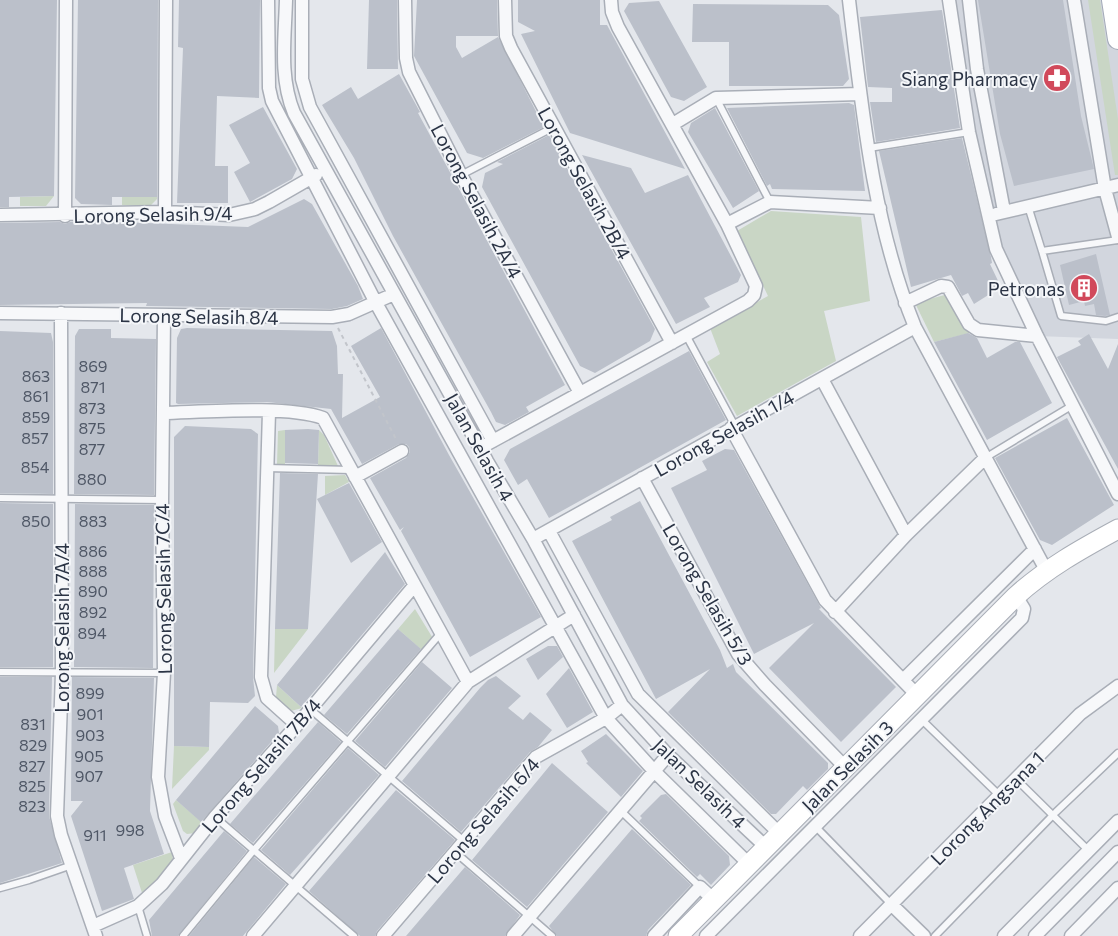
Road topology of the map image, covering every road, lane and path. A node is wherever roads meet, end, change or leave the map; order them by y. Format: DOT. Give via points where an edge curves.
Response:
graph roads {
  1 [pos="66,0"];
  2 [pos="166,0"];
  3 [pos="268,0"];
  4 [pos="286,0"];
  5 [pos="302,0"];
  6 [pos="405,0"];
  7 [pos="505,0"];
  8 [pos="611,0"];
  9 [pos="849,0"];
  10 [pos="949,0"];
  11 [pos="969,0"];
  12 [pos="1074,0"];
  13 [pos="1112,0"];
  14 [pos="1118,40"];
  15 [pos="860,94"];
  16 [pos="716,98"];
  17 [pos="673,124"];
  18 [pos="554,127"];
  19 [pos="970,132"];
  20 [pos="869,148"];
  21 [pos="324,169"];
  22 [pos="461,175"];
  23 [pos="310,179"];
  24 [pos="1118,185"];
  25 [pos="1105,189"];
  26 [pos="770,202"];
  27 [pos="1028,206"];
  28 [pos="880,208"];
  29 [pos="1004,211"];
  30 [pos="164,212"];
  31 [pos="0,215"];
  32 [pos="65,216"];
  33 [pos="988,218"];
  34 [pos="727,224"];
  35 [pos="1118,239"];
  36 [pos="1042,251"];
  37 [pos="394,294"];
  38 [pos="376,303"];
  39 [pos="905,303"];
  40 [pos="0,313"];
  41 [pos="61,313"];
  42 [pos="164,316"];
  43 [pos="332,317"];
  44 [pos="1118,317"];
  45 [pos="915,327"];
  46 [pos="686,335"];
  47 [pos="1037,336"];
  48 [pos="672,343"];
  49 [pos="822,379"];
  50 [pos="580,393"];
  51 [pos="1073,405"];
  52 [pos="269,412"];
  53 [pos="163,413"];
  54 [pos="733,427"];
  55 [pos="493,441"];
  56 [pos="480,448"];
  57 [pos="402,451"];
  58 [pos="985,458"];
  59 [pos="487,461"];
  60 [pos="267,468"];
  61 [pos="470,471"];
  62 [pos="353,474"];
  63 [pos="642,478"];
  64 [pos="1118,494"];
  65 [pos="0,498"];
  66 [pos="61,499"];
  67 [pos="162,500"];
  68 [pos="1118,529"];
  69 [pos="548,531"];
  70 [pos="906,535"];
  71 [pos="533,540"];
  72 [pos="1035,549"];
  73 [pos="1046,570"];
  74 [pos="414,586"];
  75 [pos="1016,596"];
  76 [pos="835,612"];
  77 [pos="574,615"];
  78 [pos="555,629"];
  79 [pos="440,634"];
  80 [pos="0,672"];
  81 [pos="62,673"];
  82 [pos="164,673"];
  83 [pos="903,680"];
  84 [pos="468,682"];
  85 [pos="1118,686"];
  86 [pos="918,696"];
  87 [pos="622,705"];
  88 [pos="310,709"];
  89 [pos="606,718"];
  90 [pos="922,719"];
  91 [pos="297,725"];
  92 [pos="348,743"];
  93 [pos="1118,753"];
  94 [pos="668,755"];
  95 [pos="846,767"];
  96 [pos="655,772"];
  97 [pos="388,776"];
  98 [pos="1016,779"];
  99 [pos="999,795"];
  100 [pos="621,811"];
  101 [pos="1054,814"];
  102 [pos="215,817"];
  103 [pos="1118,821"];
  104 [pos="815,826"];
  105 [pos="773,840"];
  106 [pos="464,841"];
  107 [pos="254,850"];
  108 [pos="1089,851"];
  109 [pos="455,852"];
  110 [pos="1118,852"];
  111 [pos="182,858"];
  112 [pos="73,864"];
  113 [pos="749,864"];
  114 [pos="296,886"];
  115 [pos="700,887"];
  116 [pos="0,888"];
  117 [pos="1118,889"];
  118 [pos="714,900"];
  119 [pos="892,905"];
  120 [pos="138,906"];
  121 [pos="530,917"];
  122 [pos="95,931"];
  123 [pos="147,936"];
  124 [pos="183,936"];
  125 [pos="253,936"];
  126 [pos="354,936"];
  127 [pos="383,936"];
  128 [pos="513,936"];
  129 [pos="552,936"];
  130 [pos="654,936"];
  131 [pos="678,936"];
  132 [pos="706,936"];
  133 [pos="860,936"];
  134 [pos="924,936"];
  135 [pos="935,936"];
  136 [pos="1004,936"];
  137 [pos="1035,936"];
  138 [pos="1071,936"];
  1 -- 32 [label="street"];
  2 -- 30 [label="street"];
  3 -- 23 [label="street" via="272,101"];
  4 -- 21 [label="street, Jalan Selasih 4" via="284,76 288,98"];
  5 -- 55 [label="street" via="302,79 310,107"];
  6 -- 22 [label="street, Lorong Selasih 2A/4" via="409,72"];
  7 -- 18 [label="street, Lorong Selasih 2B/4" via="506,36"];
  8 -- 17 [label="street" via="618,27"];
  9 -- 15 [label="street"];
  10 -- 19 [label="street"];
  11 -- 29 [label="street" via="977,69"];
  12 -- 25 [label="street"];
  13 -- 14 [label="main road"];
  15 -- 16 [label="street"];
  15 -- 20 [label="street"];
  16 -- 17 [label="street"];
  16 -- 26 [label="lane"];
  17 -- 34 [label="street"];
  18 -- 22 [label="lane"];
  18 -- 48 [label="street, Lorong Selasih 2B/4"];
  19 -- 20 [label="lane"];
  19 -- 33 [label="street"];
  20 -- 28 [label="street"];
  21 -- 23 [label="street, Lorong Selasih 9/4"];
  21 -- 37 [label="street, Jalan Selasih 4"];
  22 -- 50 [label="street, Lorong Selasih 2A/4"];
  23 -- 30 [label="street, Lorong Selasih 9/4" via="244,212 229,215"];
  23 -- 38 [label="street"];
  24 -- 25 [label="street"];
  25 -- 27 [label="street"];
  25 -- 35 [label="street"];
  26 -- 28 [label="street"];
  26 -- 34 [label="street"];
  27 -- 29 [label="street"];
  27 -- 36 [label="lane"];
  28 -- 39 [label="street"];
  29 -- 33 [label="street"];
  30 -- 32 [label="street, Lorong Selasih 9/4"];
  31 -- 32 [label="street, Lorong Selasih 9/4"];
  33 -- 47 [label="street" via="996,249"];
  34 -- 46 [label="street" via="756,286 754,295"];
  35 -- 36 [label="lane"];
  36 -- 44 [label="lane" via="1064,319 1106,321"];
  37 -- 38 [label="street, Lorong Selasih 8/4"];
  37 -- 56 [label="street, Jalan Selasih 4"];
  38 -- 43 [label="street, Lorong Selasih 8/4"];
  38 -- 61 [label="street"];
  39 -- 45 [label="street"];
  39 -- 47 [label="street" via="941,286 948,287 969,324 978,330"];
  40 -- 41 [label="street, Lorong Selasih 8/4"];
  41 -- 42 [label="street, Lorong Selasih 8/4"];
  41 -- 66 [label="street, Lorong Selasih 7A/4"];
  42 -- 43 [label="street, Lorong Selasih 8/4"];
  42 -- 53 [label="street, Lorong Selasih 7C/4"];
  43 -- 57 [label="path"];
  45 -- 49 [label="street, Lorong Selasih 1/4"];
  45 -- 58 [label="street"];
  46 -- 48 [label="street"];
  46 -- 54 [label="lane"];
  47 -- 51 [label="street"];
  48 -- 50 [label="street"];
  49 -- 54 [label="street, Lorong Selasih 1/4"];
  49 -- 70 [label="street"];
  50 -- 55 [label="street"];
  51 -- 58 [label="lane"];
  51 -- 64 [label="street"];
  52 -- 53 [label="street"];
  52 -- 60 [label="street"];
  52 -- 62 [label="street" via="323,418"];
  53 -- 67 [label="street, Lorong Selasih 7C/4"];
  54 -- 63 [label="street, Lorong Selasih 1/4"];
  54 -- 76 [label="street" via="825,600"];
  55 -- 56 [label="street"];
  56 -- 59 [label="street, Jalan Selasih 4"];
  57 -- 62 [label="street"];
  58 -- 70 [label="street"];
  58 -- 72 [label="street"];
  59 -- 61 [label="street"];
  59 -- 71 [label="street, Jalan Selasih 4"];
  60 -- 62 [label="lane"];
  60 -- 91 [label="street" via="261,677 268,698"];
  61 -- 78 [label="street"];
  62 -- 74 [label="street"];
  63 -- 69 [label="street, Lorong Selasih 1/4"];
  63 -- 95 [label="street, Lorong Selasih 5/3" via="738,654"];
  65 -- 66 [label="lane"];
  66 -- 67 [label="lane"];
  66 -- 81 [label="street, Lorong Selasih 7A/4"];
  67 -- 82 [label="street, Lorong Selasih 7C/4"];
  68 -- 73 [label="street, Jalan Selasih 3"];
  69 -- 71 [label="street, Lorong Selasih 1/4"];
  69 -- 105 [label="street" via="630,684"];
  70 -- 76 [label="street"];
  71 -- 77 [label="street, Jalan Selasih 4"];
  72 -- 73 [label="street"];
  72 -- 83 [label="street"];
  73 -- 75 [label="street, Jalan Selasih 3"];
  74 -- 79 [label="street"];
  74 -- 88 [label="street, Lorong Selasih 7B/4"];
  75 -- 86 [label="street, Jalan Selasih 3"];
  75 -- 90 [label="street, Jalan Selasih 3" via="1024,608 1022,618"];
  76 -- 83 [label="street"];
  77 -- 78 [label="street"];
  77 -- 87 [label="street, Jalan Selasih 4"];
  78 -- 84 [label="street"];
  78 -- 89 [label="street"];
  79 -- 84 [label="street"];
  79 -- 92 [label="lane"];
  80 -- 81 [label="lane"];
  81 -- 82 [label="lane"];
  81 -- 112 [label="street, Lorong Selasih 7A/4" via="57,816"];
  82 -- 111 [label="street, Lorong Selasih 7C/4" via="158,777 165,816"];
  83 -- 86 [label="street"];
  84 -- 97 [label="street"];
  85 -- 98 [label="street, Lorong Angsana 1" via="1080,714"];
  86 -- 95 [label="street, Jalan Selasih 3"];
  87 -- 89 [label="street, Lorong Selasih 6/4"];
  87 -- 94 [label="street, Jalan Selasih 4"];
  88 -- 91 [label="street, Lorong Selasih 7B/4"];
  88 -- 92 [label="lane"];
  89 -- 96 [label="street"];
  89 -- 106 [label="street, Lorong Selasih 6/4" via="536,757"];
  90 -- 99 [label="lane"];
  90 -- 104 [label="street, Jalan Selasih 3"];
  91 -- 102 [label="street, Lorong Selasih 7B/4"];
  92 -- 97 [label="lane"];
  92 -- 107 [label="lane"];
  93 -- 101 [label="lane"];
  94 -- 96 [label="street"];
  94 -- 105 [label="street, Jalan Selasih 4"];
  95 -- 105 [label="street, Jalan Selasih 3"];
  96 -- 100 [label="street"];
  96 -- 113 [label="street"];
  97 -- 106 [label="lane"];
  97 -- 114 [label="street"];
  98 -- 99 [label="street, Lorong Angsana 1"];
  98 -- 101 [label="lane"];
  99 -- 119 [label="street, Lorong Angsana 1"];
  100 -- 115 [label="lane"];
  100 -- 121 [label="street"];
  101 -- 108 [label="lane"];
  101 -- 135 [label="lane"];
  102 -- 107 [label="lane"];
  102 -- 111 [label="street, Lorong Selasih 7B/4"];
  103 -- 108 [label="street"];
  104 -- 119 [label="lane"];
  104 -- 132 [label="street, Jalan Selasih 3"];
  105 -- 113 [label="street, Jalan Selasih 3"];
  106 -- 109 [label="street, Lorong Selasih 6/4"];
  107 -- 114 [label="lane"];
  107 -- 124 [label="lane"];
  108 -- 136 [label="street"];
  109 -- 121 [label="lane"];
  109 -- 127 [label="street, Lorong Selasih 6/4"];
  110 -- 137 [label="street"];
  111 -- 120 [label="street, Lorong Selasih 7B/4" via="162,884"];
  112 -- 116 [label="lane"];
  112 -- 122 [label="street, Lorong Selasih 7A/4"];
  113 -- 118 [label="street, Jalan Selasih 3"];
  114 -- 125 [label="street"];
  114 -- 126 [label="lane"];
  115 -- 118 [label="street"];
  115 -- 130 [label="street"];
  117 -- 138 [label="street"];
  118 -- 131 [label="street, Jalan Selasih 3"];
  119 -- 133 [label="street, Lorong Angsana 1"];
  119 -- 134 [label="street"];
  120 -- 122 [label="street, Lorong Selasih 7B/4"];
  120 -- 123 [label="lane"];
  121 -- 128 [label="street"];
  121 -- 129 [label="lane"];
}
